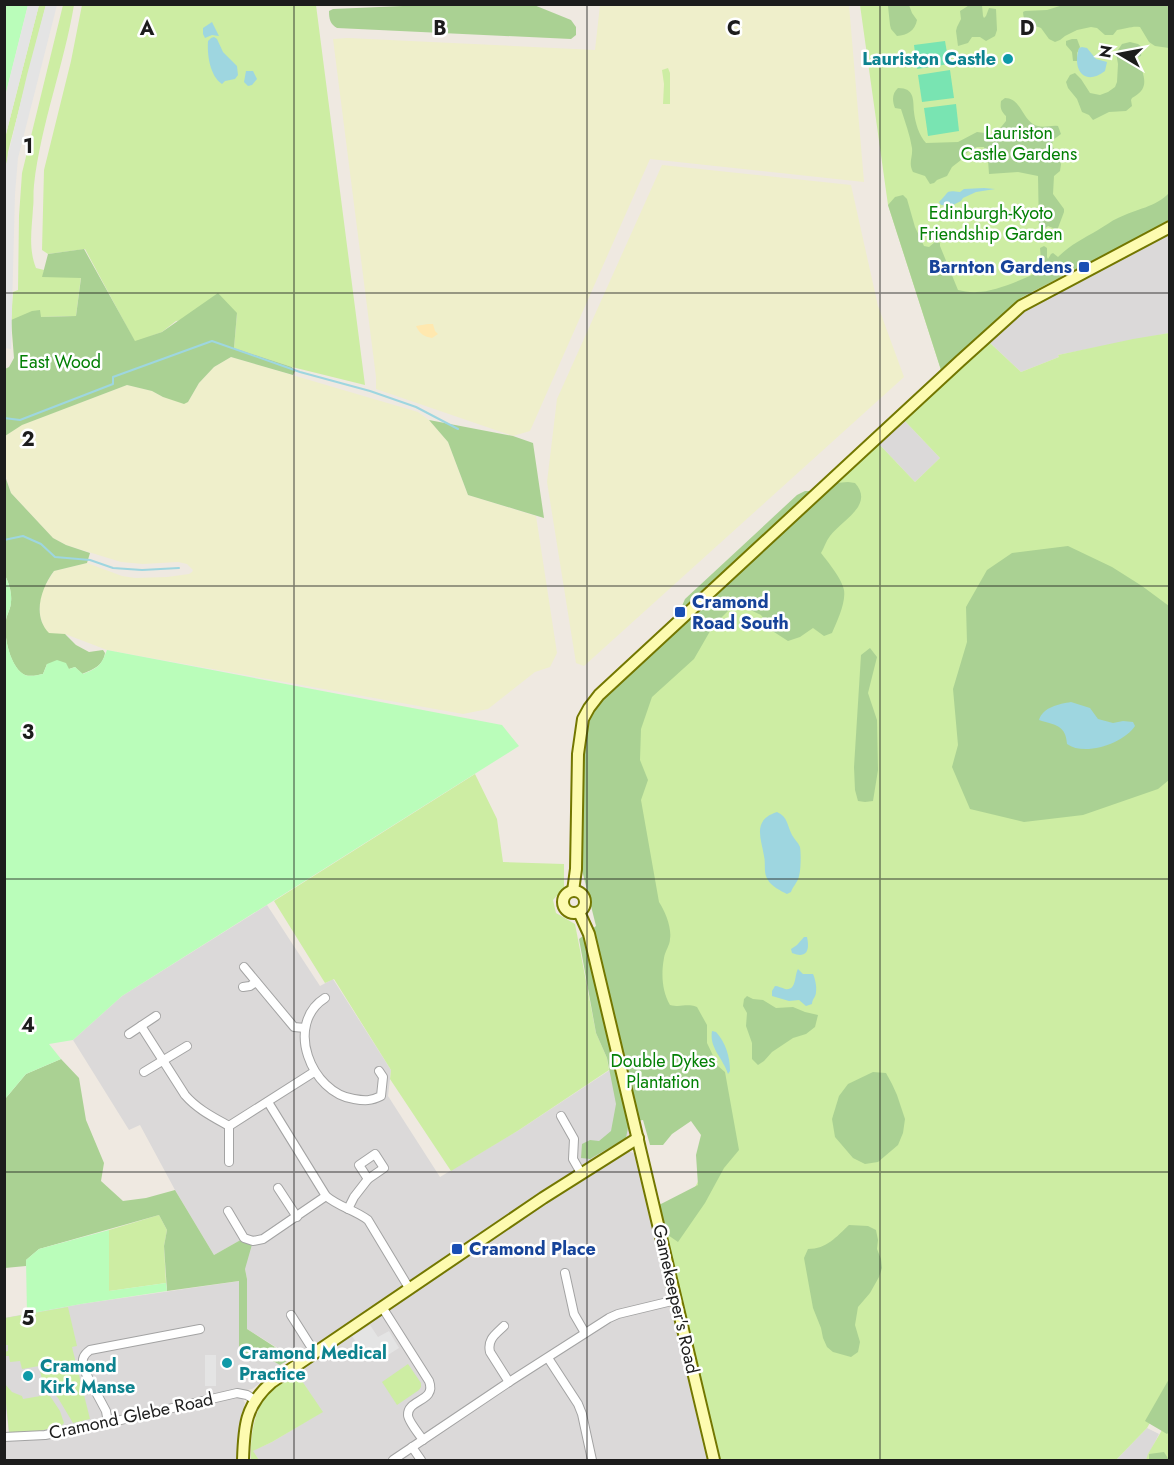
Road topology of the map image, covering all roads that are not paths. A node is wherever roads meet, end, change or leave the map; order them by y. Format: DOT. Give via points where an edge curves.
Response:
graph roads {
  1 [pos="1170,227"];
  2 [pos="573,891"];
  3 [pos="579,912"];
  4 [pos="244,967"];
  5 [pos="256,982"];
  6 [pos="243,987"];
  7 [pos="325,998"];
  8 [pos="156,1016"];
  9 [pos="141,1026"];
  10 [pos="304,1028"];
  11 [pos="129,1034"];
  12 [pos="187,1046"];
  13 [pos="163,1061"];
  14 [pos="379,1071"];
  15 [pos="144,1072"];
  16 [pos="314,1072"];
  17 [pos="268,1102"];
  18 [pos="561,1116"];
  19 [pos="229,1126"];
  20 [pos="638,1138"];
  21 [pos="230,1162"];
  22 [pos="582,1173"];
  23 [pos="368,1179"];
  24 [pos="278,1188"];
  25 [pos="326,1196"];
  26 [pos="348,1209"];
  27 [pos="228,1211"];
  28 [pos="297,1217"];
  29 [pos="565,1273"];
  30 [pos="409,1288"];
  31 [pos="676,1300"];
  32 [pos="382,1307"];
  33 [pos="291,1315"];
  34 [pos="504,1326"];
  35 [pos="200,1329"];
  36 [pos="585,1333"];
  37 [pos="315,1353"];
  38 [pos="548,1359"];
  39 [pos="509,1382"];
  40 [pos="255,1400"];
  41 [pos="108,1423"];
  42 [pos="4,1437"];
  43 [pos="423,1440"];
  44 [pos="412,1448"];
  45 [pos="243,1461"];
  46 [pos="393,1461"];
  47 [pos="421,1461"];
  48 [pos="592,1461"];
  49 [pos="714,1461"];
  1 -- 2 [label="street" via="1021,306 599,695 583,719 578,754"];
  2 -- 3 [label="street" via="585,900"];
  2 -- 3 [label="street" via="565,897 564,906 570,912"];
  3 -- 20 [label="street, Gamekeeper's Road" via="589,934"];
  4 -- 5 [label="street"];
  5 -- 6 [label="street"];
  5 -- 10 [label="street" via="294,1027"];
  7 -- 10 [label="street" via="313,1007"];
  8 -- 9 [label="street"];
  9 -- 11 [label="street"];
  9 -- 13 [label="street"];
  10 -- 16 [label="street" via="305,1048"];
  12 -- 13 [label="street"];
  13 -- 15 [label="street"];
  13 -- 19 [label="street" via="191,1102"];
  14 -- 16 [label="street" via="383,1077 381,1096 368,1101 341,1096 327,1088"];
  16 -- 17 [label="street"];
  17 -- 19 [label="street"];
  17 -- 25 [label="street"];
  18 -- 22 [label="street" via="574,1139 573,1159"];
  19 -- 21 [label="street"];
  20 -- 22 [label="street"];
  20 -- 31 [label="street, Gamekeeper's Road"];
  22 -- 30 [label="street"];
  23 -- 26 [label="street"];
  24 -- 28 [label="street"];
  25 -- 26 [label="street"];
  25 -- 28 [label="street"];
  26 -- 30 [label="street" via="368,1221"];
  27 -- 28 [label="street" via="244,1238 253,1241 263,1239"];
  29 -- 36 [label="street" via="574,1314"];
  30 -- 32 [label="street"];
  31 -- 36 [label="street" via="618,1314"];
  31 -- 49 [label="street, Gamekeeper's Road"];
  32 -- 37 [label="street"];
  32 -- 43 [label="street" via="431,1387 429,1394 407,1412"];
  33 -- 37 [label="street"];
  34 -- 39 [label="street" via="492,1337 489,1347"];
  35 -- 41 [label="street" via="90,1350 84,1355 83,1368 106,1411"];
  36 -- 38 [label="street"];
  37 -- 40 [label="street" via="264,1388"];
  38 -- 39 [label="street"];
  38 -- 48 [label="street" via="578,1404"];
  39 -- 43 [label="street"];
  40 -- 41 [label="street, Cramond Glebe Road" via="237,1394"];
  40 -- 45 [label="street" via="245,1424"];
  41 -- 42 [label="street, Cramond Glebe Road" via="45,1435"];
  43 -- 44 [label="street"];
  44 -- 46 [label="street"];
  44 -- 47 [label="street"];
}
